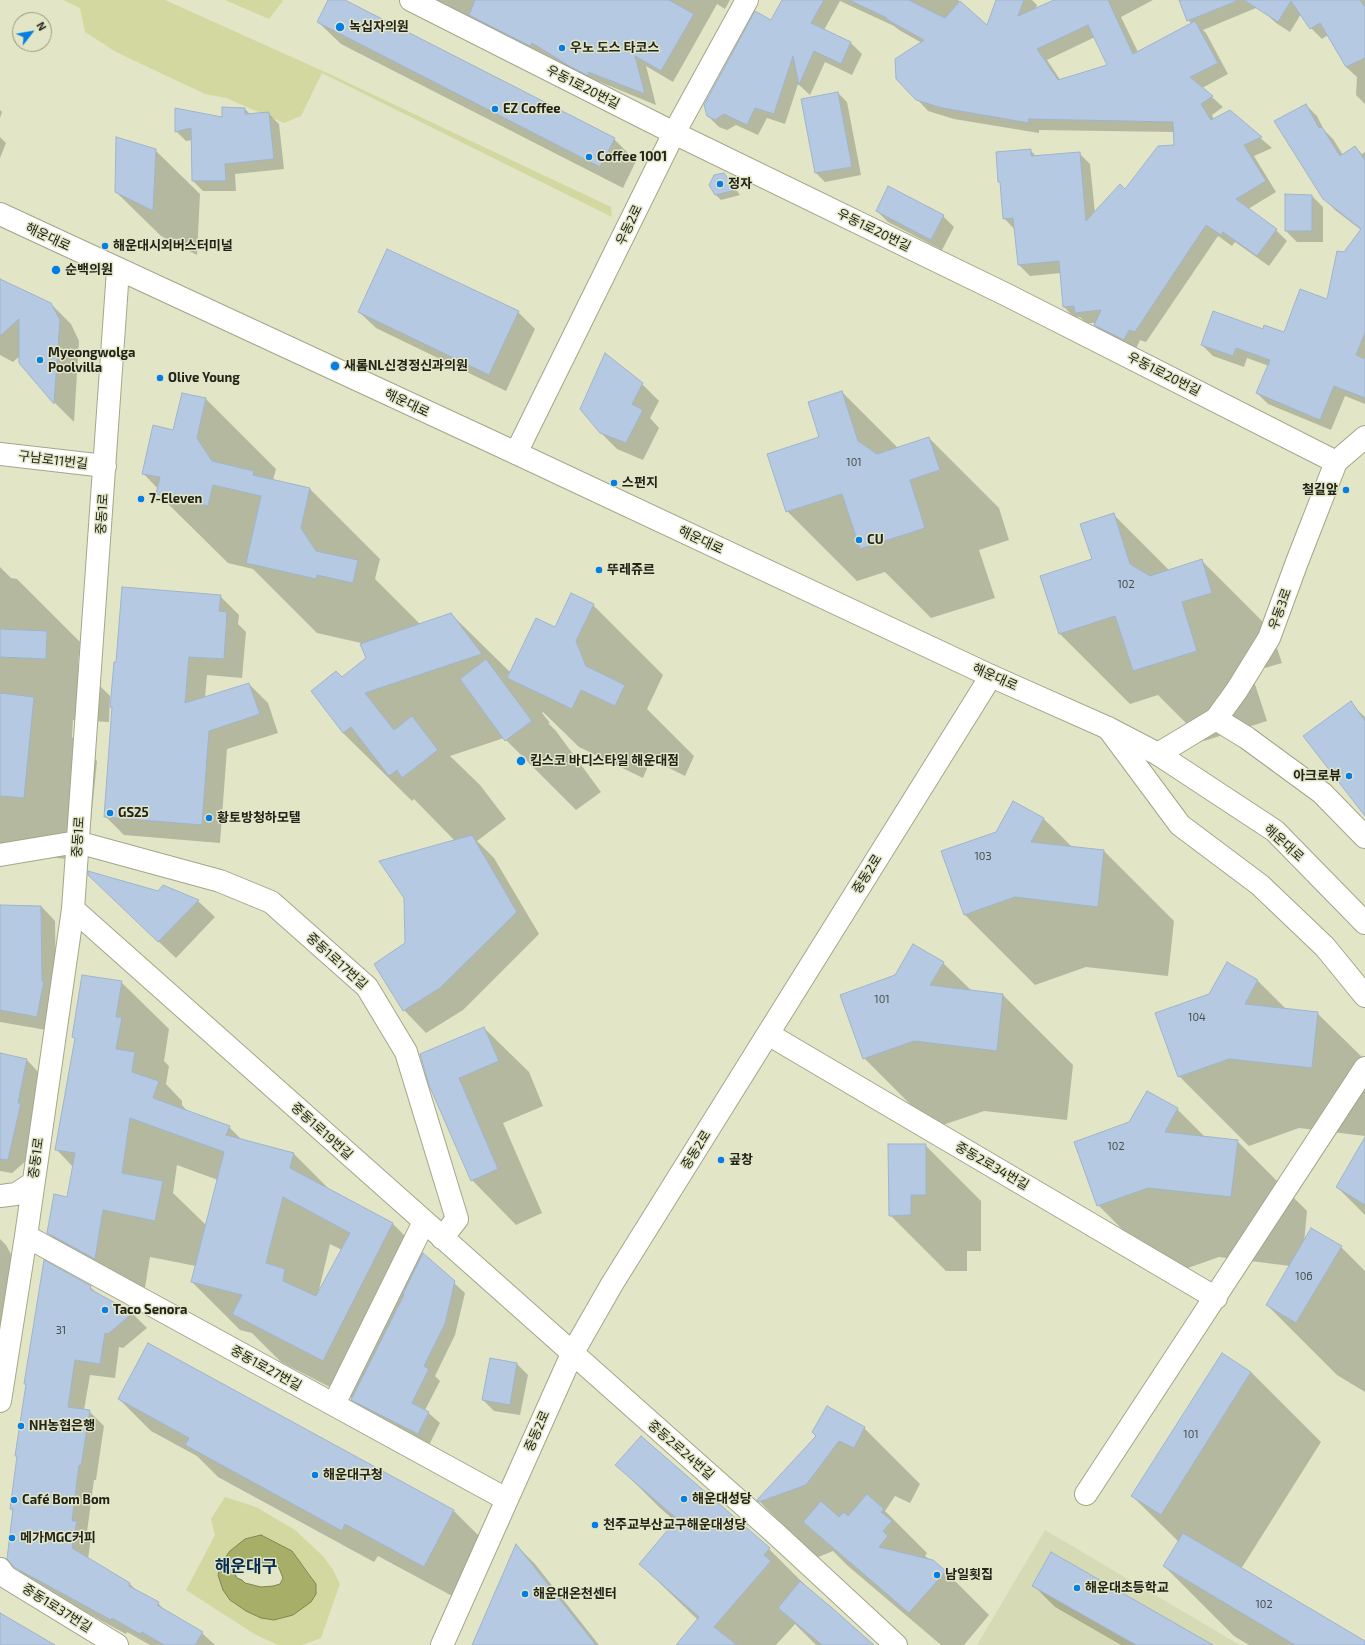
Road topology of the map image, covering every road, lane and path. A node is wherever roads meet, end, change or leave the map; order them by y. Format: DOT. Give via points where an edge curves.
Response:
graph roads {
  1 [pos="411,0"];
  2 [pos="747,0"];
  3 [pos="674,133"];
  4 [pos="0,214"];
  5 [pos="118,270"];
  6 [pos="1365,437"];
  7 [pos="516,453"];
  8 [pos="0,454"];
  9 [pos="1336,462"];
  10 [pos="105,466"];
  11 [pos="991,676"];
  12 [pos="1216,719"];
  13 [pos="1108,728"];
  14 [pos="1158,754"];
  15 [pos="1365,837"];
  16 [pos="77,842"];
  17 [pos="0,855"];
  18 [pos="73,909"];
  19 [pos="1365,923"];
  20 [pos="1365,996"];
  21 [pos="768,1034"];
  22 [pos="1365,1068"];
  23 [pos="33,1183"];
  24 [pos="0,1196"];
  25 [pos="424,1222"];
  26 [pos="26,1236"];
  27 [pos="442,1238"];
  28 [pos="1216,1298"];
  29 [pos="572,1354"];
  30 [pos="0,1400"];
  31 [pos="334,1404"];
  32 [pos="1086,1494"];
  33 [pos="506,1499"];
  34 [pos="0,1569"];
  35 [pos="117,1645"];
  36 [pos="442,1645"];
  37 [pos="896,1645"];
  1 -- 3 [label="street, 우동1로20번길"];
  2 -- 3 [label="street, 우동2로"];
  3 -- 7 [label="street, 우동2로"];
  3 -- 9 [label="street, 우동1로20번길" via="1005,294"];
  4 -- 5 [label="street, 해운대로"];
  5 -- 7 [label="street, 해운대로"];
  5 -- 10 [label="street, 중동1로"];
  6 -- 9 [label="street, 우동3로"];
  7 -- 11 [label="street, 해운대로"];
  8 -- 10 [label="street, 구남로11번길"];
  9 -- 12 [label="street, 우동3로" via="1269,638"];
  10 -- 16 [label="street, 중동1로"];
  11 -- 13 [label="street, 해운대로"];
  11 -- 21 [label="street, 중동2로"];
  12 -- 14 [label="street, 우동3로"];
  12 -- 15 [label="street" via="1247,738 1322,793"];
  13 -- 14 [label="street, 해운대로"];
  13 -- 20 [label="street" via="1180,825 1260,885 1325,947"];
  14 -- 19 [label="street, 해운대로" via="1275,831"];
  16 -- 17 [label="street"];
  16 -- 18 [label="street, 중동1로"];
  16 -- 27 [label="street, 중동1로17번길" via="220,882 271,902 367,987 406,1052 457,1220"];
  18 -- 23 [label="street, 중동1로"];
  18 -- 25 [label="street, 중동1로19번길"];
  21 -- 28 [label="street, 중동2로34번길"];
  21 -- 29 [label="street, 중동2로" via="612,1284"];
  22 -- 28 [label="street"];
  23 -- 24 [label="street" via="16,1194"];
  23 -- 26 [label="street, 중동1로"];
  25 -- 27 [label="street, 중동1로19번길"];
  25 -- 31 [label="street"];
  26 -- 30 [label="street, 중동1로"];
  26 -- 31 [label="street, 중동1로27번길"];
  27 -- 29 [label="street, 중동1로19번길"];
  28 -- 32 [label="street"];
  29 -- 33 [label="street, 중동2로"];
  29 -- 37 [label="street, 중동2로24번길" via="775,1533"];
  31 -- 33 [label="street, 중동1로27번길"];
  33 -- 36 [label="street, 중동2로"];
  34 -- 35 [label="street, 중동1로37번길" via="6,1577"];
}
